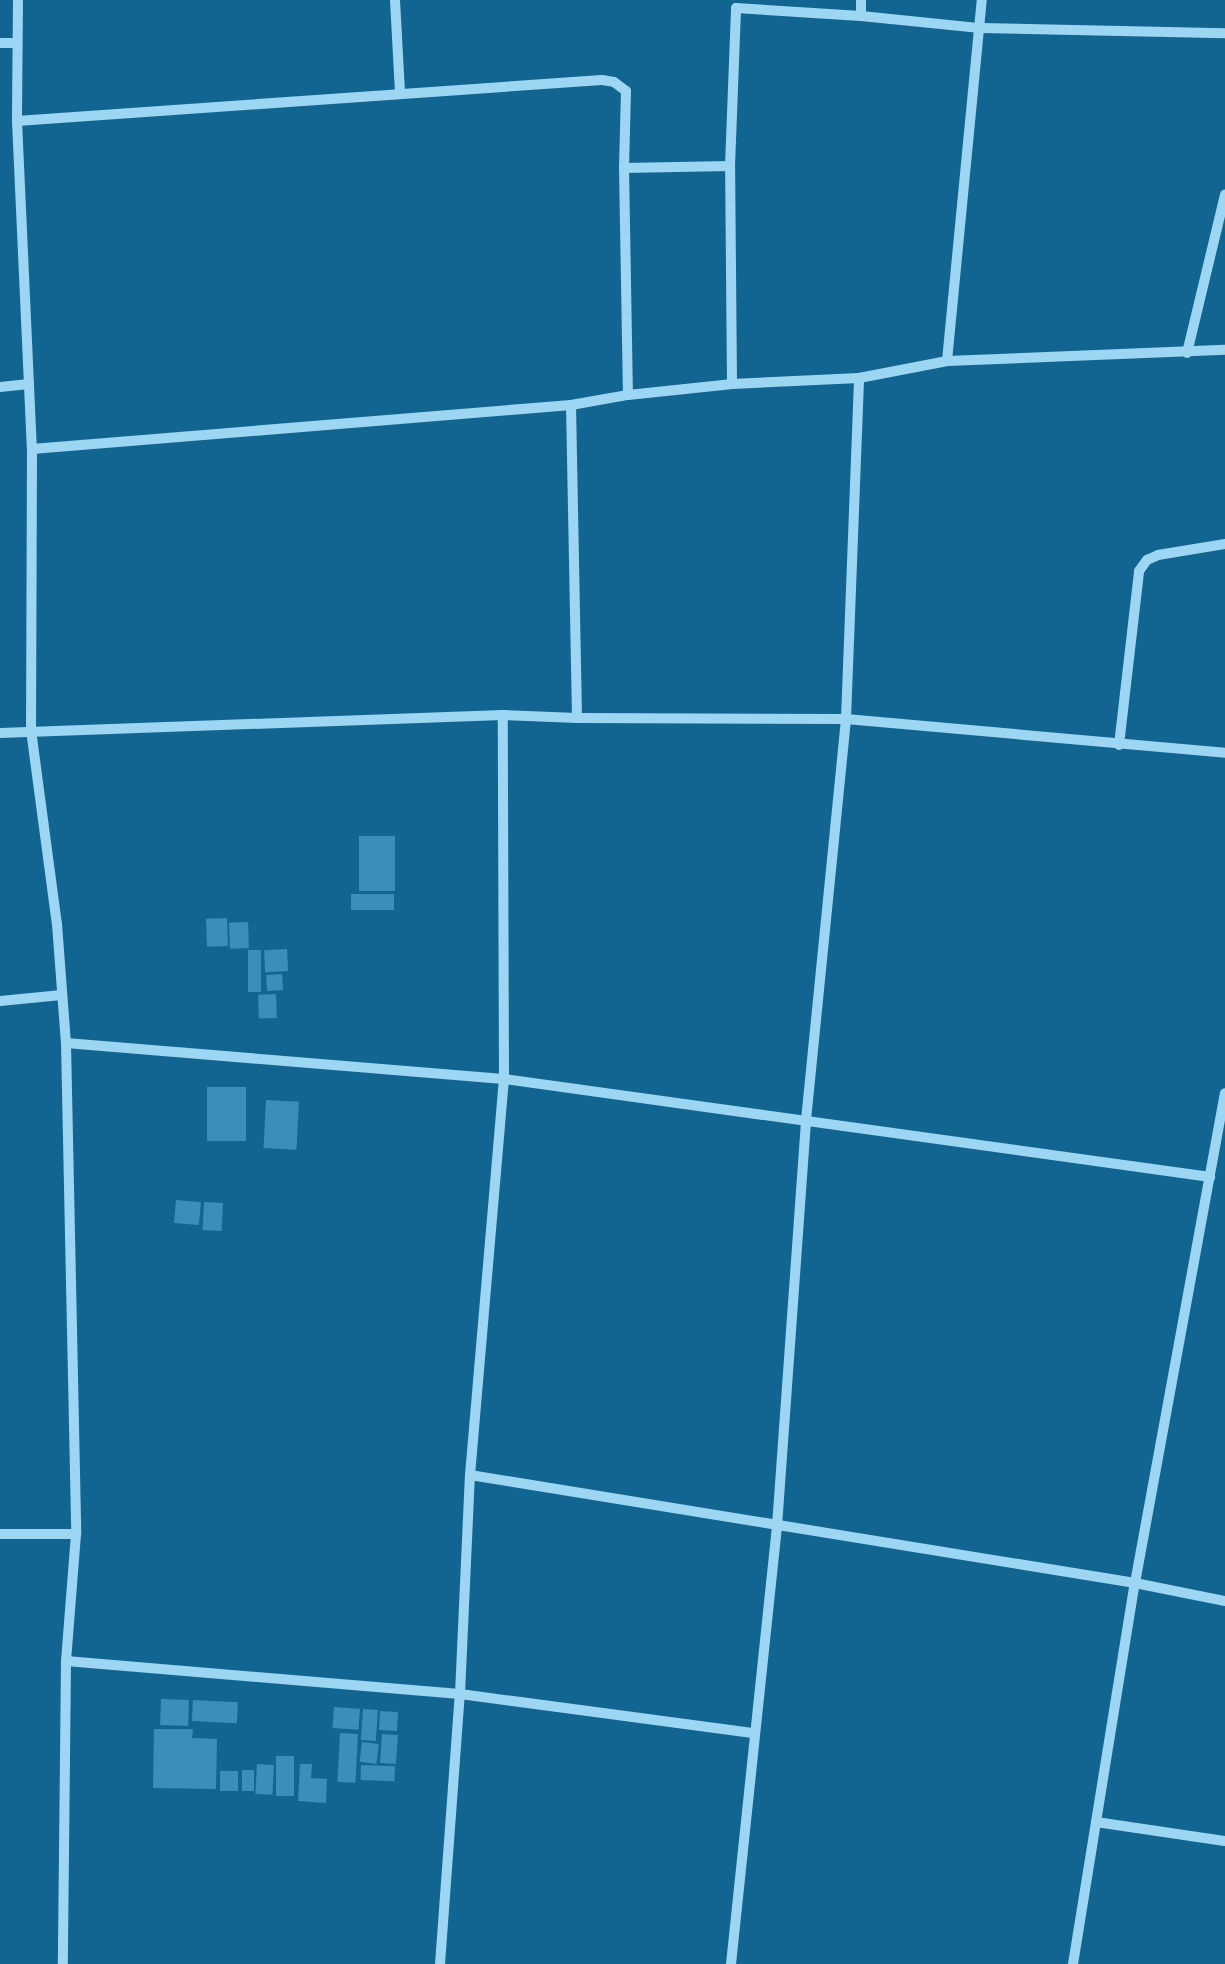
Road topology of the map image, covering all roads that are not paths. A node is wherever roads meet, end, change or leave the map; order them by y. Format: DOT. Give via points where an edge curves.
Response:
graph roads {
  1 [pos="18,0"];
  2 [pos="395,0"];
  3 [pos="861,0"];
  4 [pos="982,0"];
  5 [pos="736,4"];
  6 [pos="861,16"];
  7 [pos="980,28"];
  8 [pos="1225,33"];
  9 [pos="0,43"];
  10 [pos="16,43"];
  11 [pos="400,93"];
  12 [pos="17,121"];
  13 [pos="730,166"];
  14 [pos="624,168"];
  15 [pos="1225,195"];
  16 [pos="1225,350"];
  17 [pos="1187,353"];
  18 [pos="947,361"];
  19 [pos="859,378"];
  20 [pos="29,384"];
  21 [pos="732,384"];
  22 [pos="0,387"];
  23 [pos="628,395"];
  24 [pos="570,405"];
  25 [pos="32,449"];
  26 [pos="1225,544"];
  27 [pos="503,715"];
  28 [pos="577,718"];
  29 [pos="846,719"];
  30 [pos="31,730"];
  31 [pos="0,733"];
  32 [pos="1119,745"];
  33 [pos="1225,753"];
  34 [pos="62,995"];
  35 [pos="0,1001"];
  36 [pos="66,1043"];
  37 [pos="504,1079"];
  38 [pos="1225,1093"];
  39 [pos="806,1120"];
  40 [pos="1210,1177"];
  41 [pos="470,1475"];
  42 [pos="777,1526"];
  43 [pos="0,1534"];
  44 [pos="76,1534"];
  45 [pos="1135,1583"];
  46 [pos="1225,1601"];
  47 [pos="66,1661"];
  48 [pos="460,1694"];
  49 [pos="754,1733"];
  50 [pos="1096,1822"];
  51 [pos="1225,1841"];
  52 [pos="63,1964"];
  53 [pos="440,1964"];
  54 [pos="731,1964"];
  55 [pos="1073,1964"];
  1 -- 10 [label="street"];
  2 -- 11 [label="street"];
  3 -- 6 [label="street"];
  4 -- 7 [label="street"];
  5 -- 6 [label="street"];
  5 -- 13 [label="street"];
  6 -- 7 [label="street"];
  7 -- 8 [label="street"];
  7 -- 18 [label="street"];
  9 -- 10 [label="street"];
  10 -- 12 [label="street"];
  11 -- 12 [label="street"];
  11 -- 14 [label="street" via="614,82 626,90"];
  12 -- 20 [label="street"];
  13 -- 14 [label="street"];
  13 -- 21 [label="street"];
  14 -- 23 [label="street"];
  15 -- 17 [label="street"];
  16 -- 17 [label="street"];
  17 -- 18 [label="street"];
  18 -- 19 [label="street"];
  19 -- 21 [label="street"];
  19 -- 29 [label="street"];
  20 -- 22 [label="street"];
  20 -- 25 [label="street"];
  21 -- 23 [label="street"];
  23 -- 24 [label="street"];
  24 -- 25 [label="street"];
  24 -- 28 [label="street"];
  25 -- 30 [label="street"];
  26 -- 32 [label="street" via="1158,555 1147,560 1139,571"];
  27 -- 28 [label="street"];
  27 -- 30 [label="street"];
  27 -- 37 [label="street"];
  28 -- 29 [label="street"];
  29 -- 32 [label="street"];
  29 -- 39 [label="street"];
  30 -- 31 [label="street"];
  30 -- 34 [label="street" via="57,924"];
  32 -- 33 [label="street"];
  34 -- 35 [label="street"];
  34 -- 36 [label="street"];
  36 -- 37 [label="street"];
  36 -- 44 [label="street"];
  37 -- 39 [label="street"];
  37 -- 41 [label="street"];
  38 -- 40 [label="street"];
  39 -- 40 [label="street"];
  39 -- 42 [label="street"];
  40 -- 45 [label="street"];
  41 -- 42 [label="street"];
  41 -- 48 [label="street"];
  42 -- 45 [label="street"];
  42 -- 49 [label="street"];
  43 -- 44 [label="street"];
  44 -- 47 [label="street"];
  45 -- 46 [label="street"];
  45 -- 50 [label="street"];
  47 -- 48 [label="street"];
  47 -- 52 [label="street"];
  48 -- 49 [label="street"];
  48 -- 53 [label="street"];
  49 -- 54 [label="street"];
  50 -- 51 [label="street"];
  50 -- 55 [label="street"];
}
